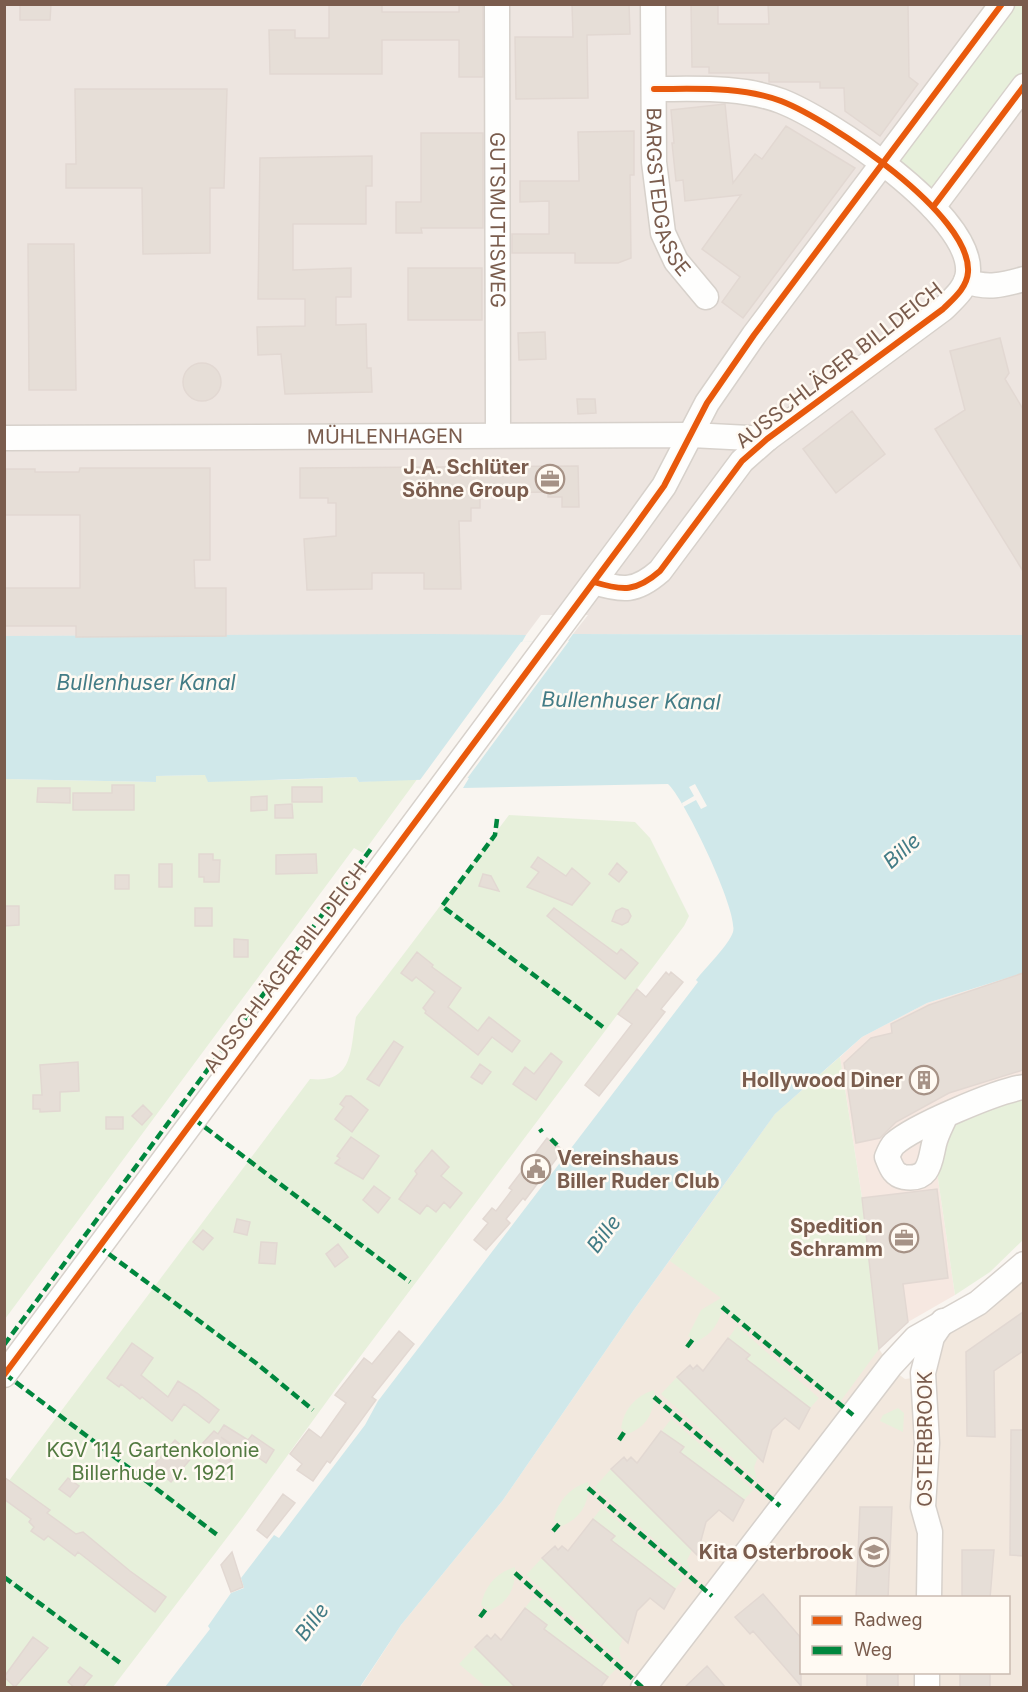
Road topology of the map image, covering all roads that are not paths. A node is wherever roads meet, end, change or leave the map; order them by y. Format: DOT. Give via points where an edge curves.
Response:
graph roads {
  1 [pos="497,4"];
  2 [pos="653,4"];
  3 [pos="1002,4"];
  4 [pos="1023,86"];
  5 [pos="654,89"];
  6 [pos="882,164"];
  7 [pos="933,207"];
  8 [pos="1023,279"];
  9 [pos="966,281"];
  10 [pos="706,297"];
  11 [pos="498,435"];
  12 [pos="691,435"];
  13 [pos="4,438"];
  14 [pos="767,439"];
  15 [pos="594,582"];
  16 [pos="1023,1088"];
  17 [pos="945,1117"];
  18 [pos="1023,1264"];
  19 [pos="943,1321"];
  20 [pos="891,1365"];
  21 [pos="923,1373"];
  22 [pos="4,1375"];
  23 [pos="929,1596"];
  24 [pos="643,1688"];
  1 -- 11 [label="street, GUTSMUTHSWEG"];
  2 -- 5 [label="street, BARGSTEDGASSE"];
  3 -- 6 [label="street, AUSSCHLÄGER BILLDEICH"];
  4 -- 7 [label="street"];
  5 -- 6 [label="street" via="731,90 781,101 826,123"];
  5 -- 10 [label="street, BARGSTEDGASSE" via="654,162 663,233 676,261"];
  6 -- 7 [label="street, AUSSCHLÄGER BILLDEICH"];
  6 -- 12 [label="street, AUSSCHLÄGER BILLDEICH" via="754,335 707,402"];
  7 -- 9 [label="street, AUSSCHLÄGER BILLDEICH" via="960,241 967,263"];
  8 -- 9 [label="street" via="999,286 978,286"];
  9 -- 14 [label="street, AUSSCHLÄGER BILLDEICH" via="943,309"];
  11 -- 12 [label="street, MÜHLENHAGEN"];
  11 -- 13 [label="street, MÜHLENHAGEN"];
  12 -- 14 [label="street, MÜHLENHAGEN"];
  12 -- 15 [label="street, AUSSCHLÄGER BILLDEICH" via="664,486"];
  14 -- 15 [label="street, AUSSCHLÄGER BILLDEICH" via="742,461 649,581 626,589"];
  15 -- 22 [label="street, AUSSCHLÄGER BILLDEICH"];
  16 -- 17 [label="street"];
  18 -- 19 [label="street" via="978,1303"];
  19 -- 20 [label="street" via="916,1338"];
  19 -- 21 [label="street, OSTERBROOK" via="932,1337"];
  20 -- 21 [label="street" via="905,1379"];
  20 -- 24 [label="street"];
  21 -- 23 [label="street, OSTERBROOK" via="927,1443 923,1507 930,1532"];
}
